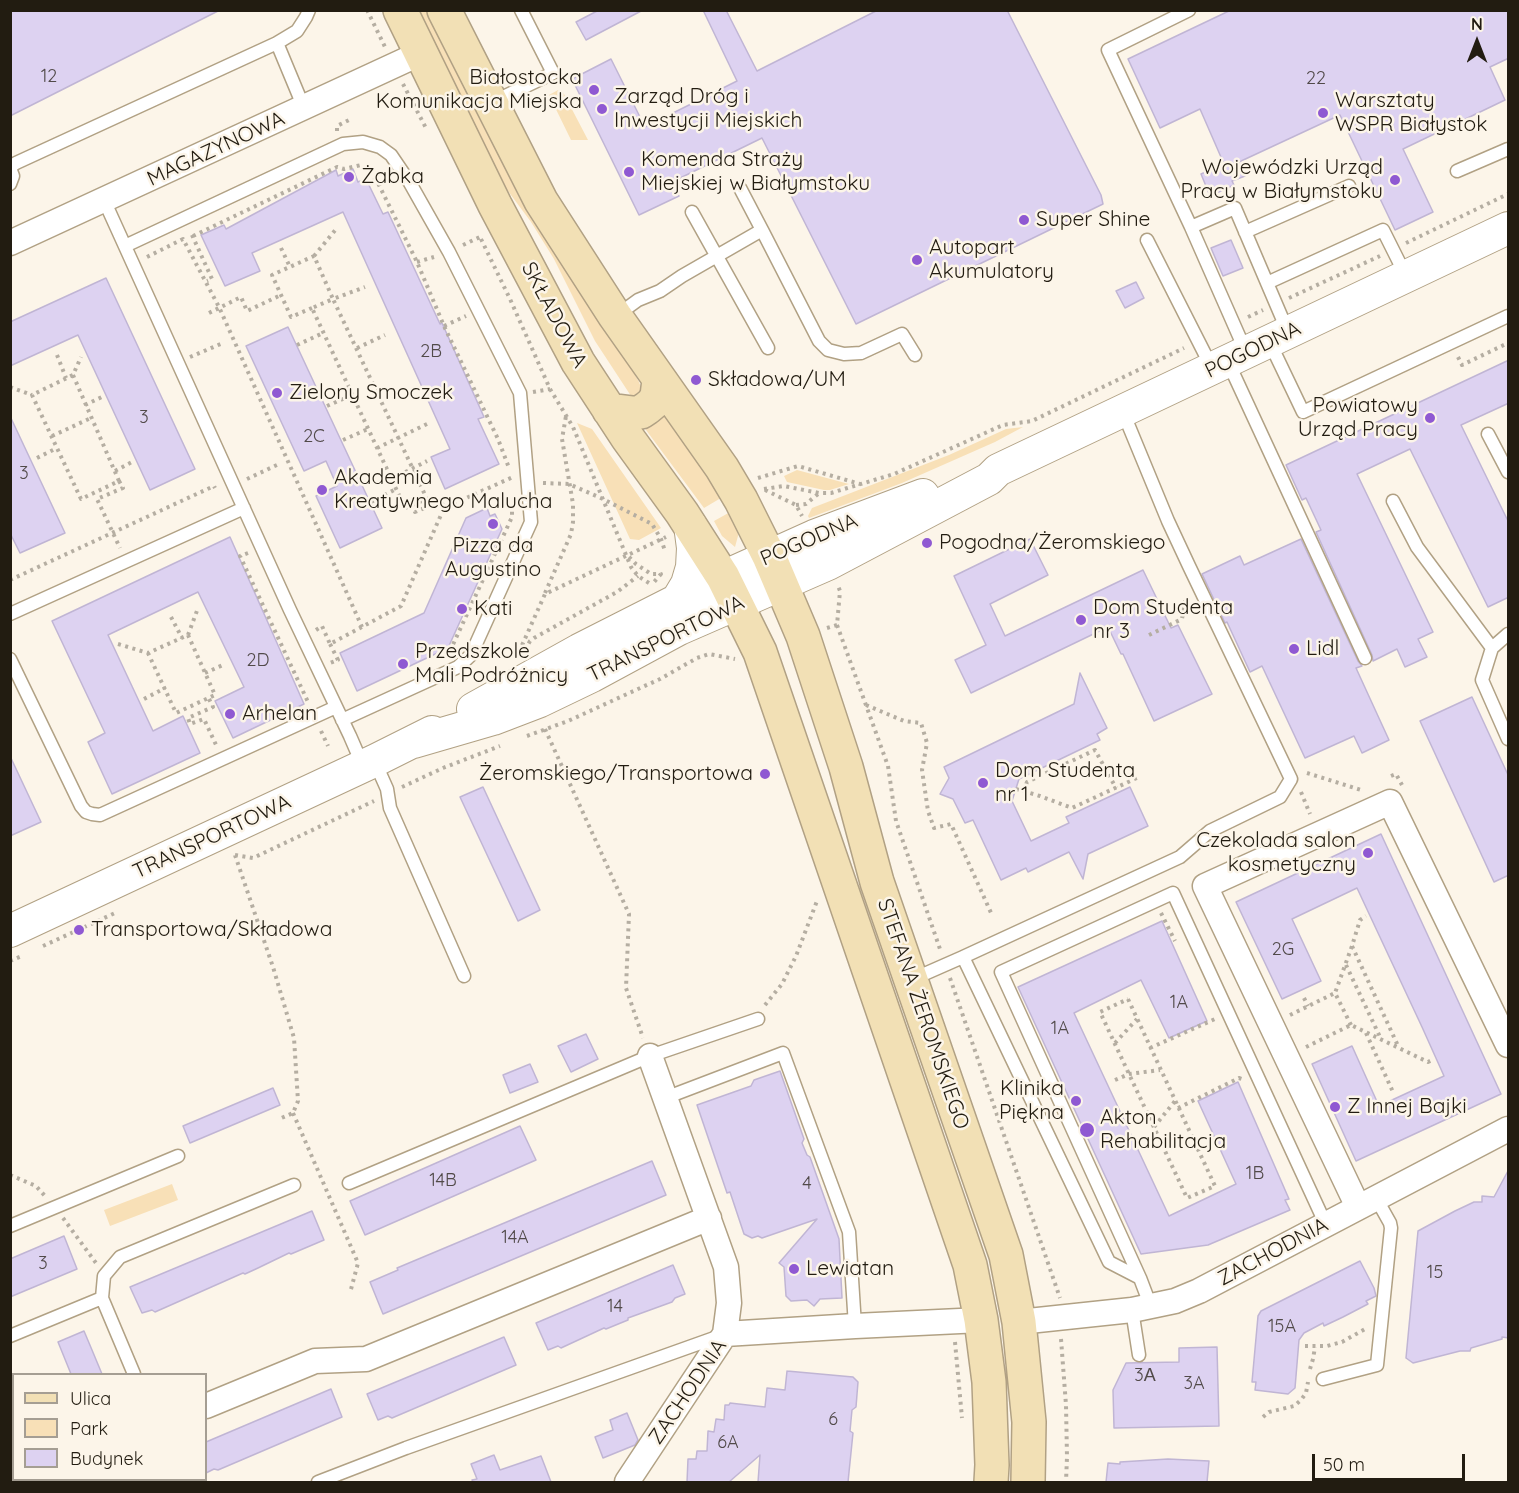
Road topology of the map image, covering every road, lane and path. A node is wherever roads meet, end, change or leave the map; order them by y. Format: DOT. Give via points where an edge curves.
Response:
graph roads {
  1 [pos="309,10"];
  2 [pos="367,10"];
  3 [pos="400,10"];
  4 [pos="444,10"];
  5 [pos="521,10"];
  6 [pos="1189,10"];
  7 [pos="276,43"];
  8 [pos="407,60"];
  9 [pos="490,104"];
  10 [pos="304,108"];
  11 [pos="349,109"];
  12 [pos="351,123"];
  13 [pos="430,137"];
  14 [pos="1509,149"];
  15 [pos="10,167"];
  16 [pos="1457,171"];
  17 [pos="10,184"];
  18 [pos="1349,186"];
  19 [pos="740,188"];
  20 [pos="1509,194"];
  21 [pos="104,200"];
  22 [pos="692,212"];
  23 [pos="1191,227"];
  24 [pos="337,228"];
  25 [pos="1509,228"];
  26 [pos="762,230"];
  27 [pos="1245,232"];
  28 [pos="480,237"];
  29 [pos="1147,240"];
  30 [pos="10,243"];
  31 [pos="125,246"];
  32 [pos="281,248"];
  33 [pos="1392,250"];
  34 [pos="314,256"];
  35 [pos="717,256"];
  36 [pos="133,264"];
  37 [pos="290,267"];
  38 [pos="1406,278"];
  39 [pos="207,281"];
  40 [pos="1267,283"];
  41 [pos="365,287"];
  42 [pos="281,295"];
  43 [pos="333,299"];
  44 [pos="1276,304"];
  45 [pos="219,307"];
  46 [pos="312,308"];
  47 [pos="478,310"];
  48 [pos="209,313"];
  49 [pos="615,316"];
  50 [pos="1509,316"];
  51 [pos="1234,324"];
  52 [pos="444,326"];
  53 [pos="323,333"];
  54 [pos="385,335"];
  55 [pos="1198,341"];
  56 [pos="223,343"];
  57 [pos="1450,343"];
  58 [pos="1509,343"];
  59 [pos="297,345"];
  60 [pos="357,348"];
  61 [pos="768,348"];
  62 [pos="1249,352"];
  63 [pos="57,355"];
  64 [pos="915,355"];
  65 [pos="81,357"];
  66 [pos="177,362"];
  67 [pos="73,375"];
  68 [pos="66,378"];
  69 [pos="659,380"];
  70 [pos="10,387"];
  71 [pos="32,394"];
  72 [pos="352,395"];
  73 [pos="104,396"];
  74 [pos="85,405"];
  75 [pos="327,406"];
  76 [pos="609,410"];
  77 [pos="1123,411"];
  78 [pos="566,415"];
  79 [pos="91,418"];
  80 [pos="429,423"];
  81 [pos="368,429"];
  82 [pos="1488,434"];
  83 [pos="52,436"];
  84 [pos="398,437"];
  85 [pos="343,440"];
  86 [pos="57,448"];
  87 [pos="377,448"];
  88 [pos="36,458"];
  89 [pos="427,461"];
  90 [pos="132,462"];
  91 [pos="413,468"];
  92 [pos="115,471"];
  93 [pos="1509,472"];
  94 [pos="513,477"];
  95 [pos="757,478"];
  96 [pos="392,479"];
  97 [pos="119,481"];
  98 [pos="528,482"];
  99 [pos="569,484"];
  100 [pos="513,487"];
  101 [pos="396,489"];
  102 [pos="217,491"];
  103 [pos="819,493"];
  104 [pos="603,499"];
  105 [pos="1394,501"];
  106 [pos="371,502"];
  107 [pos="412,505"];
  108 [pos="796,505"];
  109 [pos="512,507"];
  110 [pos="244,508"];
  111 [pos="444,508"];
  112 [pos="113,532"];
  113 [pos="675,532"];
  114 [pos="627,555"];
  115 [pos="127,561"];
  116 [pos="775,570"];
  117 [pos="638,576"];
  118 [pos="10,580"];
  119 [pos="1199,588"];
  120 [pos="730,590"];
  121 [pos="644,592"];
  122 [pos="545,594"];
  123 [pos="198,608"];
  124 [pos="684,611"];
  125 [pos="10,614"];
  126 [pos="171,617"];
  127 [pos="322,626"];
  128 [pos="362,627"];
  129 [pos="1509,634"];
  130 [pos="188,635"];
  131 [pos="1149,635"];
  132 [pos="182,638"];
  133 [pos="118,644"];
  134 [pos="1492,648"];
  135 [pos="450,651"];
  136 [pos="148,653"];
  137 [pos="748,656"];
  138 [pos="1365,658"];
  139 [pos="10,659"];
  140 [pos="223,665"];
  141 [pos="205,673"];
  142 [pos="165,688"];
  143 [pos="144,699"];
  144 [pos="209,699"];
  145 [pos="866,704"];
  146 [pos="336,707"];
  147 [pos="342,720"];
  148 [pos="545,729"];
  149 [pos="525,736"];
  150 [pos="1509,738"];
  151 [pos="505,744"];
  152 [pos="222,758"];
  153 [pos="369,764"];
  154 [pos="1307,773"];
  155 [pos="1391,776"];
  156 [pos="1139,777"];
  157 [pos="1401,783"];
  158 [pos="1299,787"];
  159 [pos="1116,788"];
  160 [pos="1016,789"];
  161 [pos="1361,790"];
  162 [pos="1023,791"];
  163 [pos="387,794"];
  164 [pos="1310,814"];
  165 [pos="121,910"];
  166 [pos="820,912"];
  167 [pos="992,915"];
  168 [pos="1366,916"];
  169 [pos="20,942"];
  170 [pos="1352,946"];
  171 [pos="40,948"];
  172 [pos="963,957"];
  173 [pos="10,961"];
  174 [pos="1346,965"];
  175 [pos="464,976"];
  176 [pos="912,979"];
  177 [pos="1335,993"];
  178 [pos="1304,998"];
  179 [pos="1308,1006"];
  180 [pos="1228,1013"];
  181 [pos="1137,1019"];
  182 [pos="754,1021"];
  183 [pos="1271,1025"];
  184 [pos="1351,1025"];
  185 [pos="1366,1032"];
  186 [pos="1381,1040"];
  187 [pos="1115,1043"];
  188 [pos="1509,1046"];
  189 [pos="1150,1048"];
  190 [pos="1399,1048"];
  191 [pos="650,1056"];
  192 [pos="1286,1056"];
  193 [pos="1432,1060"];
  194 [pos="1160,1070"];
  195 [pos="1129,1074"];
  196 [pos="1256,1074"];
  197 [pos="1115,1080"];
  198 [pos="1393,1092"];
  199 [pos="665,1098"];
  200 [pos="1175,1101"];
  201 [pos="1178,1108"];
  202 [pos="293,1113"];
  203 [pos="279,1119"];
  204 [pos="1154,1127"];
  205 [pos="1509,1129"];
  206 [pos="178,1156"];
  207 [pos="10,1175"];
  208 [pos="349,1183"];
  209 [pos="294,1185"];
  210 [pos="1367,1203"];
  211 [pos="55,1207"];
  212 [pos="709,1218"];
  213 [pos="1326,1225"];
  214 [pos="10,1226"];
  215 [pos="104,1276"];
  216 [pos="1140,1278"];
  217 [pos="350,1293"];
  218 [pos="102,1298"];
  219 [pos="1142,1308"];
  220 [pos="1383,1308"];
  221 [pos="969,1310"];
  222 [pos="1019,1322"];
  223 [pos="855,1326"];
  224 [pos="725,1334"];
  225 [pos="10,1336"];
  226 [pos="1060,1337"];
  227 [pos="1305,1346"];
  228 [pos="1315,1347"];
  229 [pos="1139,1355"];
  230 [pos="134,1373"];
  231 [pos="1323,1379"];
  232 [pos="207,1406"];
  233 [pos="1263,1417"];
  234 [pos="962,1422"];
  235 [pos="318,1482"];
  236 [pos="627,1482"];
  237 [pos="991,1482"];
  238 [pos="1028,1482"];
  239 [pos="1066,1482"];
  1 -- 7 [label="lane" via="297,31"];
  2 -- 8 [label="path"];
  3 -- 8 [label="main road, SKŁADOWA"];
  4 -- 9 [label="main road"];
  5 -- 9 [label="lane" via="553,73"];
  6 -- 23 [label="lane" via="1108,50"];
  7 -- 10 [label="lane"];
  7 -- 15 [label="lane"];
  8 -- 10 [label="street, MAGAZYNOWA"];
  8 -- 13 [label="path"];
  8 -- 76 [label="main road, SKŁADOWA" via="490,195 578,362"];
  9 -- 49 [label="main road" via="542,201"];
  10 -- 21 [label="street, MAGAZYNOWA"];
  11 -- 12 [label="path"];
  14 -- 16 [label="lane"];
  15 -- 17 [label="lane"];
  18 -- 27 [label="lane"];
  19 -- 26 [label="lane"];
  20 -- 33 [label="path"];
  21 -- 30 [label="street, MAGAZYNOWA"];
  21 -- 31 [label="lane"];
  22 -- 35 [label="lane"];
  23 -- 27 [label="lane" via="1235,208"];
  23 -- 51 [label="lane"];
  24 -- 34 [label="path"];
  25 -- 38 [label="street, POGODNA"];
  26 -- 35 [label="lane"];
  26 -- 64 [label="lane" via="819,341 828,350 861,353 902,334"];
  27 -- 40 [label="lane"];
  28 -- 78 [label="path" via="550,389"];
  29 -- 55 [label="lane"];
  31 -- 36 [label="lane"];
  31 -- 47 [label="lane" via="343,144 363,142 391,155 449,252"];
  32 -- 37 [label="path"];
  33 -- 38 [label="lane"];
  33 -- 40 [label="lane" via="1383,230"];
  33 -- 44 [label="path"];
  34 -- 37 [label="path"];
  34 -- 43 [label="path"];
  35 -- 49 [label="lane"];
  35 -- 61 [label="lane"];
  36 -- 39 [label="path" via="183,239"];
  36 -- 66 [label="lane"];
  37 -- 42 [label="path" via="272,275"];
  38 -- 62 [label="street, POGODNA"];
  39 -- 45 [label="path"];
  39 -- 52 [label="path" via="212,279 193,236 337,167 361,165 376,181"];
  40 -- 44 [label="lane"];
  41 -- 43 [label="path"];
  42 -- 45 [label="path" via="247,311 240,297"];
  42 -- 46 [label="path" via="291,317"];
  43 -- 46 [label="path"];
  43 -- 60 [label="path"];
  44 -- 51 [label="path"];
  44 -- 62 [label="lane"];
  45 -- 48 [label="path"];
  45 -- 128 [label="path"];
  46 -- 53 [label="path"];
  47 -- 52 [label="path"];
  47 -- 98 [label="lane" via="520,393"];
  49 -- 69 [label="main road"];
  50 -- 57 [label="lane"];
  51 -- 62 [label="lane"];
  52 -- 94 [label="path"];
  53 -- 59 [label="path"];
  53 -- 72 [label="path"];
  54 -- 60 [label="path"];
  55 -- 62 [label="lane"];
  55 -- 95 [label="path" via="1032,421 1003,425 861,485 798,466"];
  56 -- 66 [label="path"];
  57 -- 58 [label="path" via="1462,365"];
  57 -- 62 [label="lane" via="1303,412"];
  60 -- 84 [label="path"];
  62 -- 77 [label="street, POGODNA"];
  62 -- 138 [label="lane"];
  63 -- 68 [label="path"];
  65 -- 67 [label="path"];
  66 -- 110 [label="lane"];
  67 -- 68 [label="path"];
  67 -- 74 [label="path"];
  68 -- 71 [label="path"];
  69 -- 76 [label="main road" via="657,396 647,408 633,412"];
  69 -- 116 [label="main road" via="722,468"];
  70 -- 71 [label="path"];
  71 -- 83 [label="path"];
  72 -- 75 [label="path"];
  72 -- 81 [label="path"];
  73 -- 74 [label="path"];
  74 -- 79 [label="path"];
  76 -- 113 [label="main road, SKŁADOWA"];
  77 -- 116 [label="street, POGODNA" via="998,470 989,479 828,564"];
  77 -- 119 [label="lane"];
  78 -- 99 [label="path" via="562,439"];
  78 -- 104 [label="path"];
  79 -- 83 [label="path"];
  79 -- 92 [label="path"];
  80 -- 84 [label="path"];
  81 -- 85 [label="path"];
  81 -- 87 [label="path"];
  82 -- 93 [label="lane"];
  83 -- 86 [label="path"];
  84 -- 87 [label="path"];
  84 -- 91 [label="path"];
  86 -- 88 [label="path"];
  86 -- 97 [label="path" via="81,499"];
  87 -- 96 [label="path"];
  89 -- 91 [label="path"];
  90 -- 92 [label="path"];
  91 -- 96 [label="path"];
  91 -- 107 [label="path" via="427,499"];
  92 -- 97 [label="path"];
  94 -- 98 [label="path"];
  94 -- 100 [label="path"];
  94 -- 111 [label="path"];
  96 -- 101 [label="path"];
  97 -- 112 [label="path" via="123,488 98,499"];
  98 -- 99 [label="path"];
  98 -- 147 [label="lane" via="531,522 471,655 458,667"];
  99 -- 104 [label="path"];
  99 -- 122 [label="path" via="573,504 571,534"];
  101 -- 106 [label="path"];
  101 -- 107 [label="path" via="405,508"];
  102 -- 112 [label="path" via="214,486"];
  103 -- 108 [label="path" via="806,504"];
  104 -- 113 [label="path"];
  104 -- 114 [label="path"];
  105 -- 134 [label="lane" via="1417,547"];
  107 -- 111 [label="path" via="415,512 441,501"];
  109 -- 135 [label="path" via="512,517"];
  110 -- 115 [label="lane"];
  110 -- 146 [label="lane"];
  111 -- 128 [label="path" via="401,606"];
  112 -- 115 [label="path"];
  112 -- 118 [label="path"];
  113 -- 120 [label="main road, SKŁADOWA"];
  113 -- 124 [label="street" via="693,548"];
  114 -- 121 [label="path" via="651,574 661,574"];
  114 -- 122 [label="path"];
  115 -- 125 [label="lane"];
  116 -- 120 [label="street, TRANSPORTOWA"];
  116 -- 176 [label="main road, STEFANA ŻEROMSKIEGO" via="803,636 878,882"];
  117 -- 122 [label="path" via="534,638 521,652"];
  119 -- 131 [label="path" via="1186,595 1182,619"];
  119 -- 172 [label="lane" via="1291,779 1280,797 1210,831 1180,857"];
  120 -- 124 [label="street, TRANSPORTOWA"];
  120 -- 137 [label="main road, STEFANA ŻEROMSKIEGO"];
  123 -- 130 [label="path"];
  124 -- 137 [label="street" via="746,636"];
  124 -- 153 [label="street, TRANSPORTOWA" via="579,650"];
  126 -- 132 [label="path"];
  127 -- 128 [label="path" via="330,644"];
  129 -- 134 [label="lane"];
  130 -- 132 [label="path"];
  130 -- 141 [label="path"];
  132 -- 136 [label="path"];
  133 -- 136 [label="path"];
  134 -- 150 [label="lane" via="1482,680"];
  136 -- 142 [label="path"];
  137 -- 148 [label="path" via="703,656"];
  137 -- 221 [label="main road, STEFANA ŻEROMSKIEGO" via="962,1242 969,1265"];
  139 -- 152 [label="lane" via="86,812 100,815"];
  140 -- 141 [label="path"];
  141 -- 144 [label="path" via="215,695"];
  142 -- 143 [label="path"];
  142 -- 144 [label="path" via="176,713"];
  144 -- 152 [label="path" via="213,707 188,718 190,724 204,719"];
  145 -- 167 [label="path" via="904,721 921,723 927,743 922,770 934,828 951,824"];
  146 -- 147 [label="lane"];
  146 -- 152 [label="lane"];
  147 -- 153 [label="lane"];
  148 -- 149 [label="path"];
  148 -- 191 [label="path" via="629,914 626,988"];
  151 -- 163 [label="path"];
  153 -- 163 [label="lane"];
  153 -- 169 [label="street, TRANSPORTOWA"];
  154 -- 161 [label="path"];
  155 -- 157 [label="path" via="1396,774"];
  156 -- 159 [label="path"];
  158 -- 164 [label="path"];
  159 -- 162 [label="path" via="1072,808"];
  159 -- 162 [label="path" via="1095,750 1027,783"];
  160 -- 162 [label="path"];
  163 -- 175 [label="lane"];
  163 -- 202 [label="path" via="253,858 235,855 294,1038 298,1101"];
  165 -- 171 [label="path"];
  166 -- 182 [label="path" via="817,901 783,984"];
  168 -- 170 [label="path" via="1360,920"];
  169 -- 173 [label="path"];
  170 -- 174 [label="path"];
  170 -- 190 [label="path"];
  172 -- 176 [label="lane"];
  172 -- 216 [label="lane" via="1109,1262"];
  174 -- 177 [label="path"];
  174 -- 186 [label="path"];
  176 -- 222 [label="main road, STEFANA ŻEROMSKIEGO" via="1006,1255"];
  177 -- 179 [label="path"];
  177 -- 184 [label="path"];
  178 -- 179 [label="path"];
  179 -- 183 [label="path"];
  180 -- 189 [label="path"];
  180 -- 196 [label="lane"];
  180 -- 216 [label="lane" via="1173,893 1001,972"];
  181 -- 187 [label="path"];
  181 -- 187 [label="path" via="1128,999 1100,1012"];
  181 -- 189 [label="path"];
  182 -- 191 [label="lane"];
  183 -- 188 [label="street" via="1205,886 1390,802"];
  183 -- 192 [label="street"];
  184 -- 185 [label="path"];
  184 -- 192 [label="path"];
  185 -- 186 [label="path"];
  185 -- 198 [label="path"];
  186 -- 190 [label="path"];
  187 -- 195 [label="path"];
  189 -- 194 [label="path"];
  190 -- 193 [label="path" via="1428,1062"];
  191 -- 199 [label="street"];
  191 -- 208 [label="lane"];
  192 -- 210 [label="street"];
  194 -- 195 [label="path"];
  194 -- 200 [label="path"];
  195 -- 197 [label="path"];
  195 -- 204 [label="path"];
  196 -- 201 [label="path" via="1239,1078"];
  196 -- 213 [label="lane"];
  199 -- 212 [label="street"];
  199 -- 223 [label="lane" via="783,1053 849,1232"];
  200 -- 201 [label="path"];
  200 -- 204 [label="path"];
  201 -- 204 [label="path" via="1215,1186 1187,1198"];
  202 -- 203 [label="path"];
  202 -- 217 [label="path" via="358,1263"];
  205 -- 210 [label="street, ZACHODNIA"];
  206 -- 211 [label="lane"];
  207 -- 211 [label="path" via="36,1186"];
  209 -- 215 [label="lane" via="120,1257"];
  210 -- 213 [label="street, ZACHODNIA"];
  210 -- 220 [label="lane" via="1391,1228"];
  211 -- 214 [label="lane"];
  211 -- 215 [label="path"];
  212 -- 224 [label="street" via="726,1267 729,1303"];
  212 -- 232 [label="street" via="366,1359 315,1360"];
  213 -- 219 [label="street, ZACHODNIA" via="1199,1291"];
  215 -- 218 [label="lane"];
  216 -- 219 [label="lane"];
  218 -- 225 [label="lane"];
  218 -- 230 [label="lane"];
  219 -- 222 [label="street, ZACHODNIA"];
  219 -- 229 [label="lane"];
  220 -- 228 [label="path" via="1354,1336"];
  220 -- 231 [label="lane" via="1377,1365"];
  221 -- 222 [label="main road" via="993,1312"];
  221 -- 223 [label="street, ZACHODNIA"];
  221 -- 234 [label="path"];
  221 -- 237 [label="main road, STEFANA ŻEROMSKIEGO" via="989,1382"];
  222 -- 238 [label="main road, STEFANA ŻEROMSKIEGO" via="1029,1422"];
  223 -- 224 [label="street, ZACHODNIA"];
  224 -- 235 [label="lane"];
  224 -- 236 [label="street, ZACHODNIA"];
  226 -- 239 [label="path" via="1066,1406"];
  227 -- 228 [label="path"];
  228 -- 233 [label="path" via="1306,1393 1301,1400"];
}
